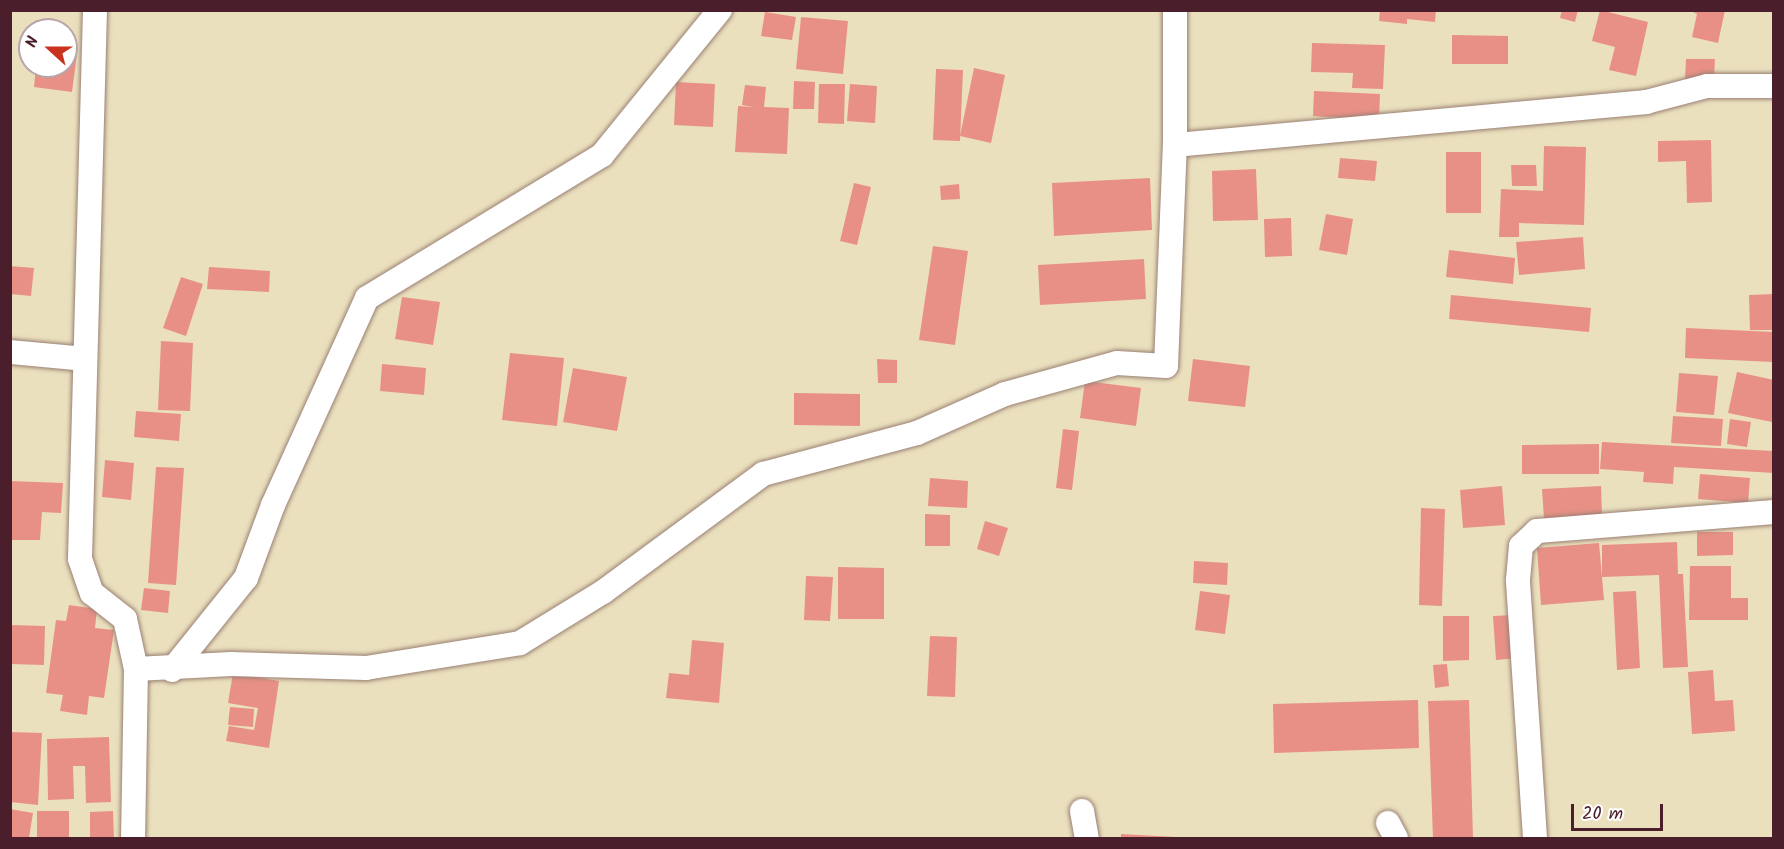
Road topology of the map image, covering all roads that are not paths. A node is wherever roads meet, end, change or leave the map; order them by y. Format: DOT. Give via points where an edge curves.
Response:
graph roads {
  1 [pos="94,10"];
  2 [pos="720,10"];
  3 [pos="1175,10"];
  4 [pos="1773,86"];
  5 [pos="1175,145"];
  6 [pos="10,352"];
  7 [pos="86,359"];
  8 [pos="1773,512"];
  9 [pos="136,669"];
  10 [pos="172,670"];
  11 [pos="1082,811"];
  12 [pos="133,838"];
  13 [pos="1087,838"];
  14 [pos="1535,838"];
  1 -- 7 [label="street"];
  2 -- 10 [label="street" via="602,155 367,298 273,505 246,578"];
  3 -- 5 [label="street"];
  4 -- 5 [label="street" via="1707,86 1647,102"];
  5 -- 10 [label="street" via="1166,366 1117,363 1005,394 917,433 763,474 603,592 520,643 366,668 231,664"];
  6 -- 7 [label="street"];
  7 -- 9 [label="street" via="80,560 92,593 124,619"];
  8 -- 14 [label="street" via="1537,531 1521,546 1518,580"];
  9 -- 10 [label="street"];
  9 -- 12 [label="street"];
  11 -- 13 [label="street"];
}
